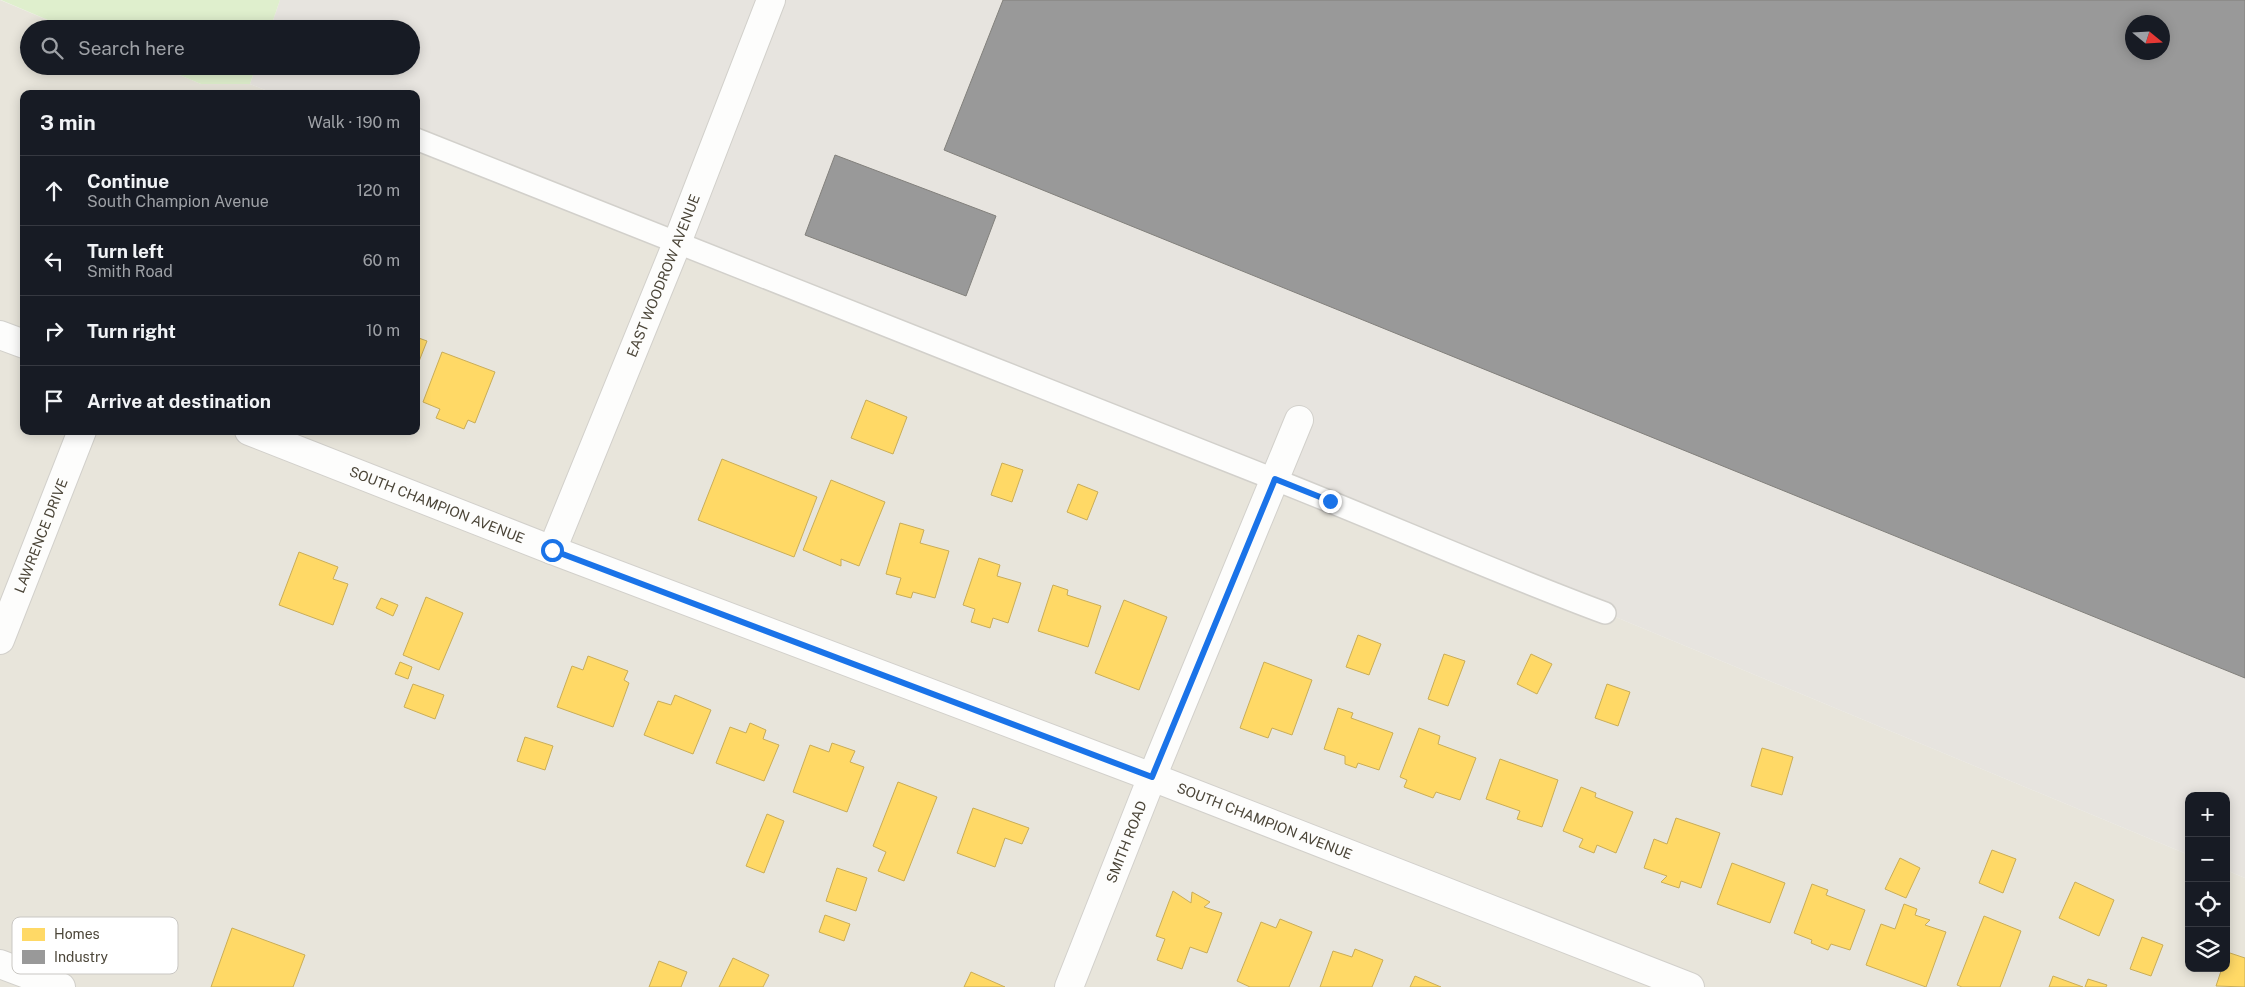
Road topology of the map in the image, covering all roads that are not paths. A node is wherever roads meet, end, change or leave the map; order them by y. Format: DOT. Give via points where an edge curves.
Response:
graph roads {
  1 [pos="771,0"];
  2 [pos="420,141"];
  3 [pos="676,244"];
  4 [pos="0,335"];
  5 [pos="20,342"];
  6 [pos="1298,420"];
  7 [pos="80,435"];
  8 [pos="259,435"];
  9 [pos="1275,479"];
  10 [pos="552,550"];
  11 [pos="1605,613"];
  12 [pos="0,640"];
  13 [pos="1152,777"];
  14 [pos="0,964"];
  15 [pos="12,969"];
  16 [pos="27,974"];
  17 [pos="61,987"];
  18 [pos="1070,987"];
  19 [pos="1690,987"];
  1 -- 3 [label="street, EAST WOODROW AVENUE"];
  2 -- 3 [label="lane"];
  3 -- 9 [label="lane"];
  3 -- 10 [label="street, EAST WOODROW AVENUE"];
  4 -- 5 [label="street"];
  6 -- 9 [label="street, SMITH ROAD"];
  7 -- 12 [label="street, LAWRENCE DRIVE"];
  8 -- 10 [label="street, SOUTH CHAMPION AVENUE"];
  9 -- 11 [label="lane" via="1539,589"];
  9 -- 13 [label="street, SMITH ROAD"];
  10 -- 13 [label="street, SOUTH CHAMPION AVENUE"];
  13 -- 18 [label="street, SMITH ROAD"];
  13 -- 19 [label="street, SOUTH CHAMPION AVENUE"];
  14 -- 15 [label="street"];
  16 -- 17 [label="street"];
}
